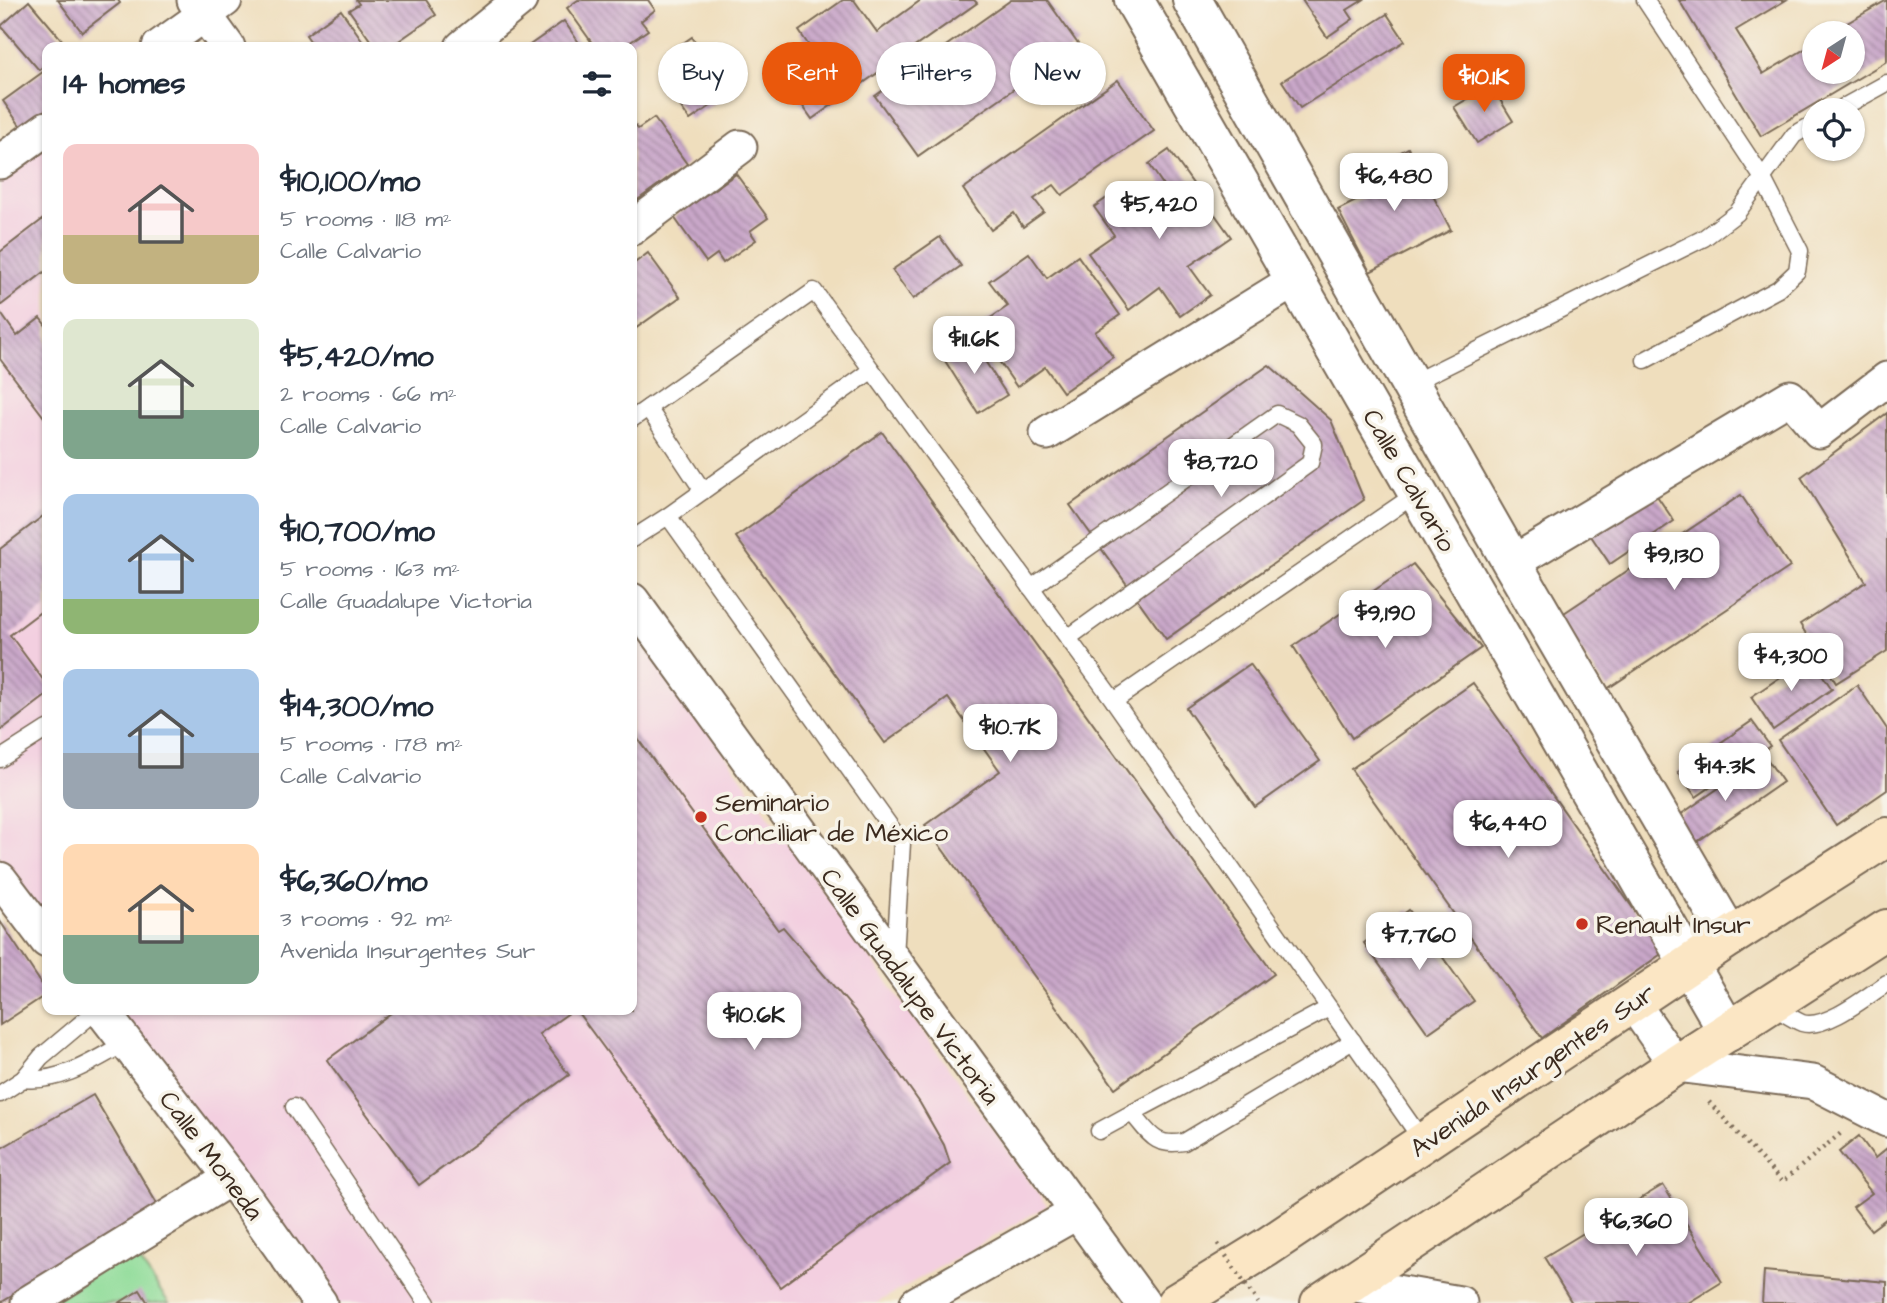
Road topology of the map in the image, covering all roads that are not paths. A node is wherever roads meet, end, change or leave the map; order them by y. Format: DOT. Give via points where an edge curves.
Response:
graph roads {
  1 [pos="520,0"];
  2 [pos="1134,0"];
  3 [pos="1192,0"];
  4 [pos="1645,0"];
  5 [pos="208,5"];
  6 [pos="165,42"];
  7 [pos="226,42"];
  8 [pos="468,42"];
  9 [pos="1887,83"];
  10 [pos="1860,98"];
  11 [pos="1802,130"];
  12 [pos="42,132"];
  13 [pos="740,147"];
  14 [pos="0,162"];
  15 [pos="1287,167"];
  16 [pos="1762,177"];
  17 [pos="1243,190"];
  18 [pos="1317,219"];
  19 [pos="637,224"];
  20 [pos="1274,244"];
  21 [pos="1355,283"];
  22 [pos="1302,292"];
  23 [pos="1645,360"];
  24 [pos="871,371"];
  25 [pos="1887,379"];
  26 [pos="1410,384"];
  27 [pos="1363,397"];
  28 [pos="648,408"];
  29 [pos="637,416"];
  30 [pos="1047,433"];
  31 [pos="703,491"];
  32 [pos="1417,493"];
  33 [pos="1483,511"];
  34 [pos="668,516"];
  35 [pos="637,536"];
  36 [pos="1441,536"];
  37 [pos="1512,563"];
  38 [pos="1031,588"];
  39 [pos="637,607"];
  40 [pos="1068,638"];
  41 [pos="1114,701"];
  42 [pos="42,732"];
  43 [pos="0,759"];
  44 [pos="1887,837"];
  45 [pos="0,879"];
  46 [pos="1887,929"];
  47 [pos="42,934"];
  48 [pos="1730,937"];
  49 [pos="895,964"];
  50 [pos="1689,965"];
  51 [pos="1887,983"];
  52 [pos="1633,1002"];
  53 [pos="1770,1005"];
  54 [pos="1329,1008"];
  55 [pos="93,1015"];
  56 [pos="103,1015"];
  57 [pos="1728,1032"];
  58 [pos="1353,1041"];
  59 [pos="125,1043"];
  60 [pos="1676,1065"];
  61 [pos="23,1079"];
  62 [pos="0,1094"];
  63 [pos="294,1107"];
  64 [pos="1132,1112"];
  65 [pos="1878,1115"];
  66 [pos="1099,1131"];
  67 [pos="1424,1143"];
  68 [pos="231,1178"];
  69 [pos="1076,1213"];
  70 [pos="1335,1294"];
  71 [pos="28,1303"];
  72 [pos="320,1303"];
  73 [pos="426,1303"];
  74 [pos="917,1303"];
  75 [pos="1143,1303"];
  76 [pos="1176,1303"];
  77 [pos="1460,1303"];
  1 -- 8 [label="street"];
  2 -- 17 [label="street, Calle Calvario"];
  3 -- 15 [label="street, Calle Calvario"];
  4 -- 16 [label="lane"];
  5 -- 6 [label="street"];
  5 -- 7 [label="street"];
  9 -- 10 [label="lane"];
  11 -- 16 [label="lane"];
  12 -- 14 [label="street"];
  13 -- 19 [label="street"];
  15 -- 17 [label="street"];
  15 -- 18 [label="street, Calle Calvario"];
  16 -- 23 [label="lane" via="1800,251 1797,271 1778,289"];
  16 -- 26 [label="lane" via="1737,213 1703,238"];
  17 -- 20 [label="street, Calle Calvario"];
  18 -- 20 [label="street" via="1293,243"];
  18 -- 21 [label="street, Calle Calvario"];
  20 -- 22 [label="street, Calle Calvario"];
  21 -- 22 [label="street" via="1341,278 1318,290"];
  21 -- 26 [label="street, Calle Calvario"];
  22 -- 27 [label="street, Calle Calvario"];
  22 -- 30 [label="street"];
  24 -- 28 [label="lane" via="814,290"];
  24 -- 31 [label="lane"];
  24 -- 38 [label="lane"];
  25 -- 37 [label="street" via="1819,431 1790,397"];
  26 -- 27 [label="street" via="1393,405 1381,407"];
  26 -- 33 [label="street, Calle Calvario"];
  27 -- 32 [label="street, Calle Calvario"];
  28 -- 29 [label="lane"];
  28 -- 31 [label="lane"];
  31 -- 34 [label="lane"];
  32 -- 36 [label="street, Calle Calvario"];
  32 -- 41 [label="lane"];
  33 -- 36 [label="street" via="1465,505 1454,508 1445,518"];
  33 -- 37 [label="street, Calle Calvario"];
  34 -- 35 [label="lane"];
  34 -- 49 [label="lane" via="902,844"];
  36 -- 50 [label="street, Calle Calvario"];
  37 -- 48 [label="street, Calle Calvario"];
  38 -- 40 [label="lane"];
  38 -- 40 [label="lane" via="1277,414 1298,425 1314,444 1310,463"];
  39 -- 49 [label="street, Calle Guadalupe Victoria"];
  40 -- 41 [label="lane"];
  41 -- 54 [label="lane"];
  42 -- 43 [label="lane"];
  44 -- 48 [label="main road, Avenida Insurgentes Sur"];
  45 -- 47 [label="street"];
  46 -- 53 [label="main road"];
  48 -- 50 [label="main road, Avenida Insurgentes Sur"];
  49 -- 69 [label="street, Calle Guadalupe Victoria"];
  50 -- 52 [label="main road, Avenida Insurgentes Sur"];
  50 -- 57 [label="street, Calle Calvario"];
  51 -- 53 [label="lane" via="1843,1013 1817,1023 1803,1023"];
  52 -- 60 [label="street"];
  52 -- 67 [label="main road, Avenida Insurgentes Sur"];
  53 -- 57 [label="main road"];
  54 -- 58 [label="lane"];
  54 -- 64 [label="lane"];
  55 -- 61 [label="lane" via="41,1057"];
  56 -- 59 [label="street, Calle Moneda"];
  57 -- 60 [label="main road"];
  58 -- 64 [label="lane" via="1184,1142 1168,1145 1155,1140"];
  58 -- 67 [label="lane"];
  59 -- 61 [label="lane" via="56,1078"];
  59 -- 68 [label="street, Calle Moneda"];
  60 -- 65 [label="street" via="1813,1082"];
  60 -- 70 [label="main road"];
  61 -- 62 [label="lane"];
  63 -- 73 [label="lane"];
  64 -- 66 [label="lane"];
  67 -- 76 [label="main road, Avenida Insurgentes Sur"];
  68 -- 71 [label="street"];
  68 -- 72 [label="street, Calle Moneda"];
  69 -- 74 [label="street"];
  69 -- 75 [label="street, Calle Guadalupe Victoria"];
  70 -- 77 [label="street"];
}
